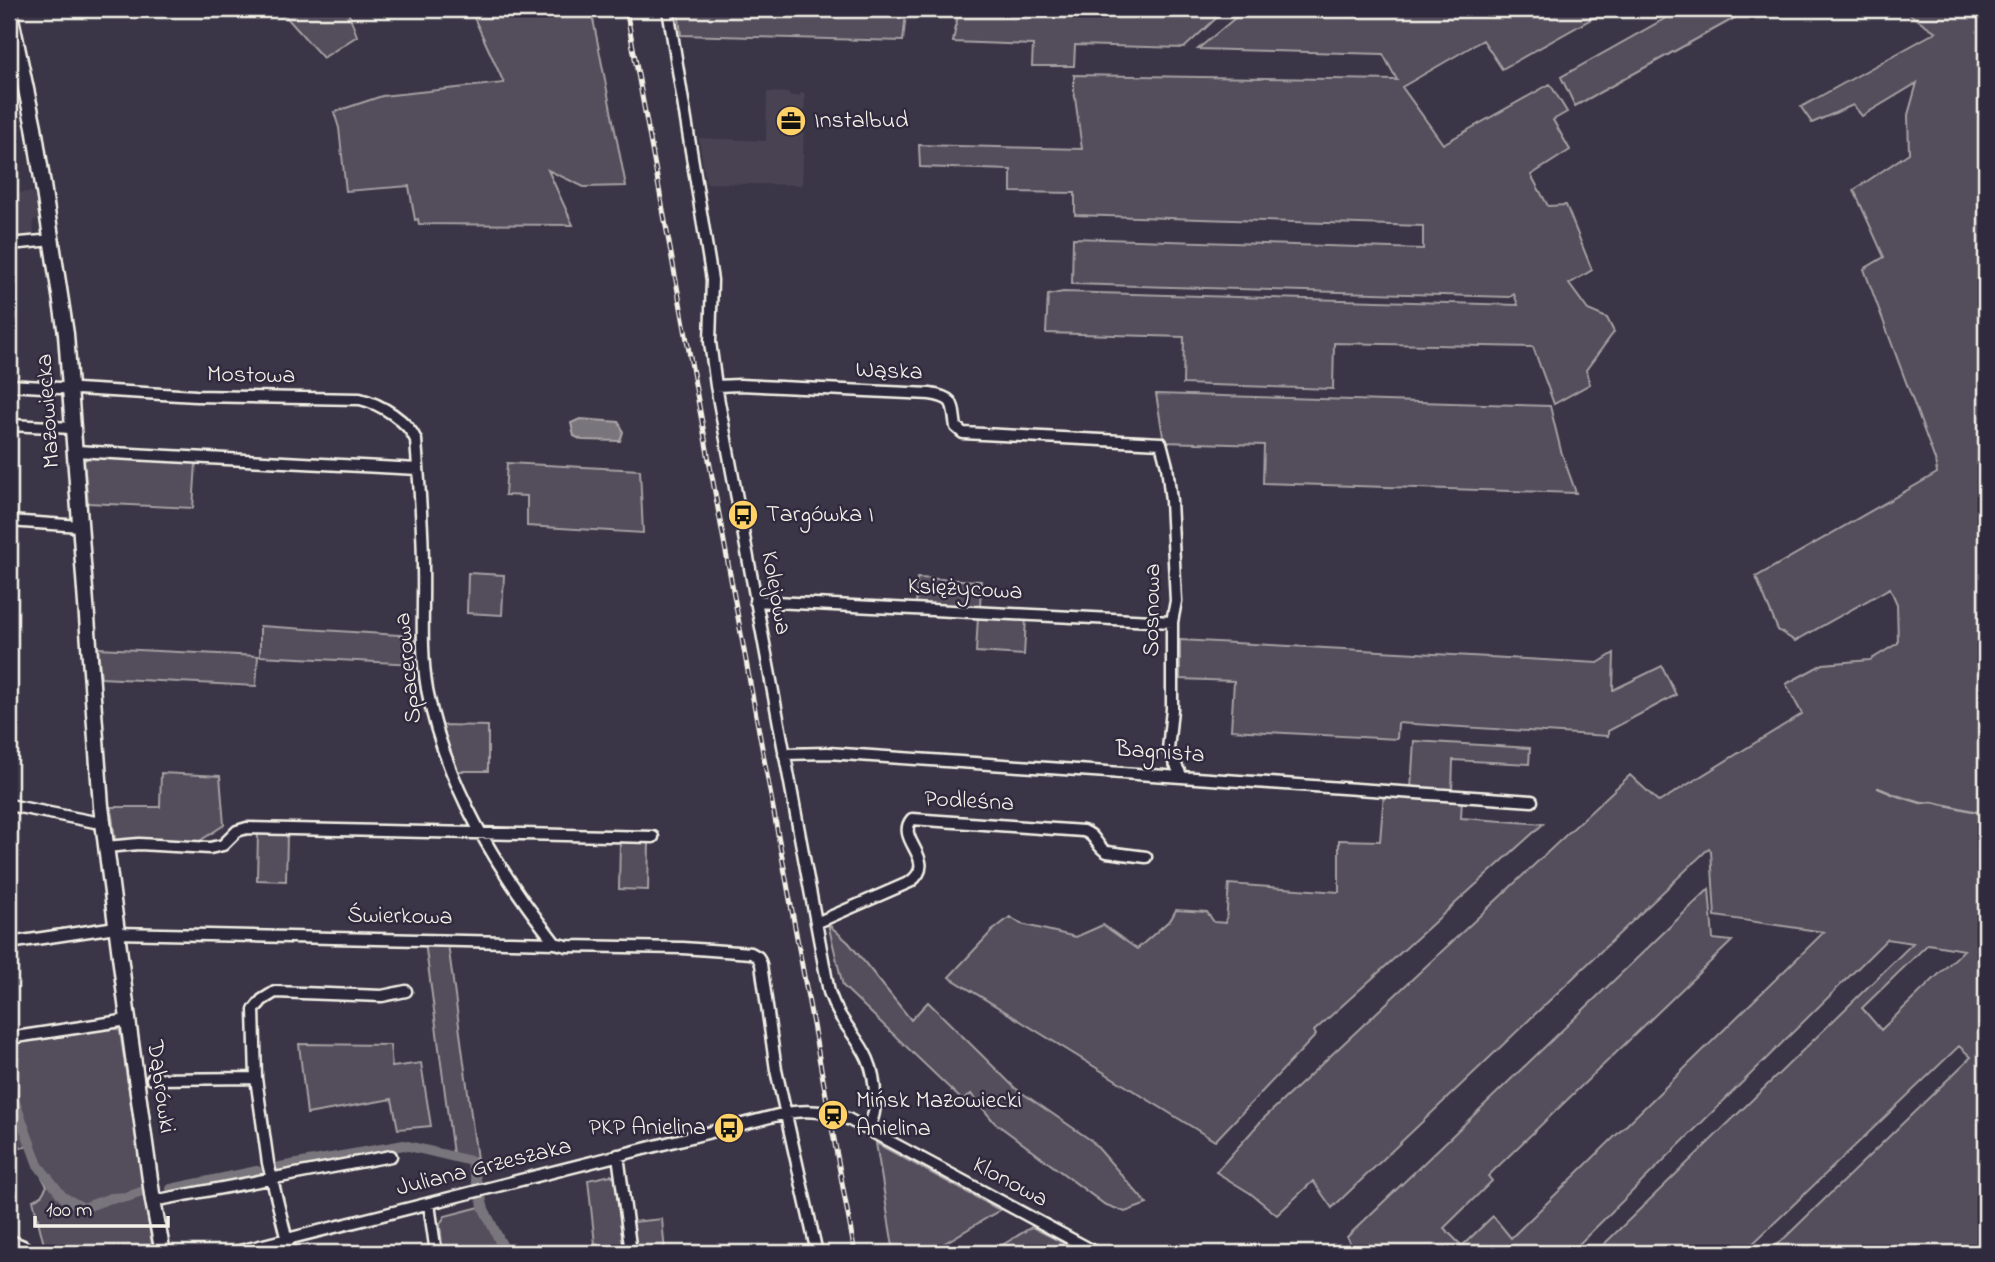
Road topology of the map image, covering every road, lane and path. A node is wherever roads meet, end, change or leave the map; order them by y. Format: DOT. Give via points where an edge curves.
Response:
graph roads {
  1 [pos="9,9"];
  2 [pos="668,9"];
  3 [pos="52,240"];
  4 [pos="9,244"];
  5 [pos="9,385"];
  6 [pos="716,386"];
  7 [pos="70,388"];
  8 [pos="9,425"];
  9 [pos="73,428"];
  10 [pos="416,440"];
  11 [pos="1161,443"];
  12 [pos="75,451"];
  13 [pos="418,469"];
  14 [pos="9,521"];
  15 [pos="80,526"];
  16 [pos="755,601"];
  17 [pos="1172,622"];
  18 [pos="784,754"];
  19 [pos="1181,775"];
  20 [pos="1532,801"];
  21 [pos="9,804"];
  22 [pos="102,817"];
  23 [pos="480,832"];
  24 [pos="653,837"];
  25 [pos="106,847"];
  26 [pos="1146,857"];
  27 [pos="816,923"];
  28 [pos="116,930"];
  29 [pos="9,943"];
  30 [pos="555,943"];
  31 [pos="407,991"];
  32 [pos="128,1020"];
  33 [pos="9,1038"];
  34 [pos="256,1078"];
  35 [pos="152,1079"];
  36 [pos="786,1113"];
  37 [pos="867,1129"];
  38 [pos="618,1155"];
  39 [pos="391,1156"];
  40 [pos="271,1178"];
  41 [pos="153,1201"];
  42 [pos="429,1204"];
  43 [pos="9,1240"];
  44 [pos="287,1240"];
  45 [pos="31,1253"];
  46 [pos="163,1253"];
  47 [pos="232,1253"];
  48 [pos="290,1253"];
  49 [pos="436,1253"];
  50 [pos="631,1253"];
  51 [pos="817,1253"];
  52 [pos="1097,1253"];
  1 -- 3 [label="street, Mazowiecka"];
  2 -- 6 [label="street, Kolejowa" via="712,280 710,342"];
  3 -- 4 [label="street"];
  3 -- 7 [label="street, Mazowiecka"];
  5 -- 7 [label="street, Mostowa"];
  6 -- 11 [label="street, Wąska" via="930,394 952,402 956,428 963,433"];
  6 -- 16 [label="street, Kolejowa"];
  7 -- 9 [label="street, Mazowiecka"];
  7 -- 10 [label="street, Mostowa" via="360,399 405,424"];
  8 -- 9 [label="street"];
  9 -- 12 [label="street, Mazowiecka"];
  10 -- 13 [label="street, Spacerowa"];
  11 -- 17 [label="street, Sosnowa" via="1171,501 1176,601"];
  12 -- 13 [label="street"];
  12 -- 15 [label="street, Mazowiecka"];
  13 -- 23 [label="street, Spacerowa" via="427,687 440,745"];
  14 -- 15 [label="street"];
  15 -- 22 [label="street, Mazowiecka"];
  16 -- 17 [label="street, Księżycowa"];
  16 -- 18 [label="street, Kolejowa"];
  17 -- 19 [label="street, Sosnowa" via="1168,750"];
  18 -- 19 [label="street, Bagnista"];
  18 -- 27 [label="street, Kolejowa"];
  19 -- 20 [label="street, Bagnista"];
  21 -- 22 [label="street" via="95,822"];
  22 -- 25 [label="street, Dąbrówki"];
  23 -- 24 [label="street"];
  23 -- 25 [label="street" via="247,828 223,845 210,848"];
  23 -- 30 [label="street, Spacerowa"];
  25 -- 28 [label="street, Dąbrówki"];
  26 -- 27 [label="street, Podleśna" via="1102,850 1094,835 1083,831 912,819 907,831 921,871 910,882"];
  27 -- 37 [label="street, Kolejowa" via="833,1003 871,1064 875,1103"];
  28 -- 29 [label="street"];
  28 -- 30 [label="street, Świerkowa"];
  28 -- 32 [label="street, Dąbrówki"];
  30 -- 36 [label="street, Świerkowa" via="751,953 760,959"];
  31 -- 34 [label="street" via="382,996 269,994 254,1010"];
  32 -- 33 [label="street"];
  32 -- 41 [label="street, Dąbrówki"];
  34 -- 35 [label="street"];
  34 -- 40 [label="street"];
  36 -- 37 [label="street, Juliana Grzeszaka" via="832,1113"];
  36 -- 38 [label="street, Juliana Grzeszaka"];
  36 -- 51 [label="street"];
  37 -- 52 [label="street, Klonowa"];
  38 -- 42 [label="street, Juliana Grzeszaka"];
  38 -- 50 [label="street"];
  39 -- 40 [label="street"];
  40 -- 41 [label="street"];
  40 -- 44 [label="street"];
  41 -- 46 [label="street, Dąbrówki"];
  42 -- 44 [label="street, Juliana Grzeszaka"];
  42 -- 49 [label="street"];
  43 -- 45 [label="street"];
  44 -- 47 [label="street, Juliana Grzeszaka"];
  44 -- 48 [label="street"];
}
